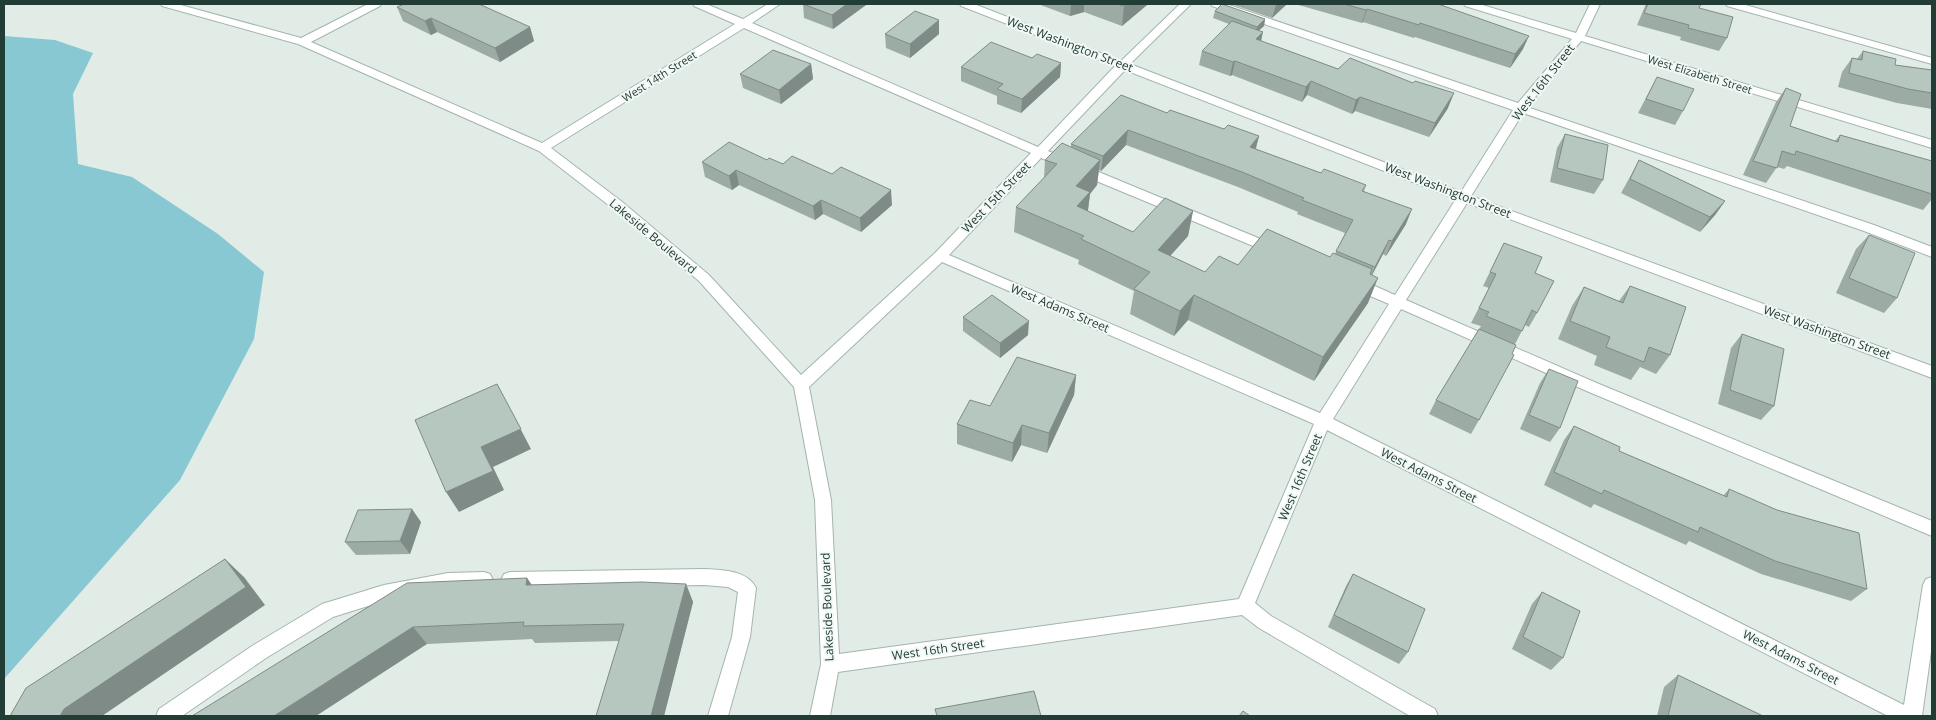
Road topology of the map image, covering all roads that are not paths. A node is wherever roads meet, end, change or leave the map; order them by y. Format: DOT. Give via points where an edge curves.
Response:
graph roads {
  1 [pos="166,4"];
  2 [pos="376,4"];
  3 [pos="698,4"];
  4 [pos="775,4"];
  5 [pos="965,4"];
  6 [pos="1186,4"];
  7 [pos="1216,4"];
  8 [pos="1468,4"];
  9 [pos="1595,4"];
  10 [pos="1731,4"];
  11 [pos="743,24"];
  12 [pos="1579,37"];
  13 [pos="302,42"];
  14 [pos="1932,61"];
  15 [pos="1124,64"];
  16 [pos="1520,108"];
  17 [pos="1932,144"];
  18 [pos="543,148"];
  19 [pos="1039,152"];
  20 [pos="1465,198"];
  21 [pos="1932,252"];
  22 [pos="1288,255"];
  23 [pos="940,256"];
  24 [pos="1344,278"];
  25 [pos="1399,301"];
  26 [pos="1932,372"];
  27 [pos="801,384"];
  28 [pos="1323,421"];
  29 [pos="1932,529"];
  30 [pos="1932,585"];
  31 [pos="1245,606"];
  32 [pos="830,664"];
  33 [pos="166,716"];
  34 [pos="718,716"];
  35 [pos="820,716"];
  36 [pos="1428,716"];
  37 [pos="1908,716"];
  38 [pos="1912,716"];
  1 -- 13 [label="street, Lakeside Boulevard"];
  2 -- 13 [label="street"];
  3 -- 11 [label="street"];
  4 -- 11 [label="street, West 14th Street"];
  5 -- 15 [label="street, West Washington Street"];
  6 -- 15 [label="street, West 15th Street"];
  7 -- 16 [label="street"];
  8 -- 12 [label="street, West Elizabeth Street"];
  9 -- 12 [label="street, West 16th Street"];
  10 -- 14 [label="street"];
  11 -- 18 [label="street, West 14th Street"];
  11 -- 19 [label="street"];
  12 -- 16 [label="street, West 16th Street"];
  12 -- 17 [label="street, West Elizabeth Street"];
  13 -- 18 [label="street, Lakeside Boulevard"];
  15 -- 19 [label="street, West 15th Street"];
  15 -- 20 [label="street, West Washington Street"];
  16 -- 20 [label="street, West 16th Street"];
  16 -- 21 [label="street"];
  18 -- 27 [label="street, Lakeside Boulevard" via="704,278"];
  19 -- 22 [label="street"];
  19 -- 23 [label="street, West 15th Street"];
  20 -- 25 [label="street, West 16th Street"];
  20 -- 26 [label="street, West Washington Street"];
  23 -- 27 [label="street, West 15th Street"];
  23 -- 28 [label="street, West Adams Street"];
  24 -- 25 [label="street"];
  25 -- 28 [label="street, West 16th Street"];
  25 -- 29 [label="street" via="1585,384"];
  27 -- 32 [label="street, Lakeside Boulevard" via="823,500"];
  28 -- 31 [label="street, West 16th Street"];
  28 -- 37 [label="street, West Adams Street"];
  30 -- 38 [label="street"];
  31 -- 32 [label="street, West 16th Street"];
  31 -- 36 [label="street" via="1265,622"];
  32 -- 35 [label="street, Lakeside Boulevard"];
  33 -- 34 [label="street" via="259,652 328,610 384,593 448,580 704,577 730,579 747,588 740,646"];
}
